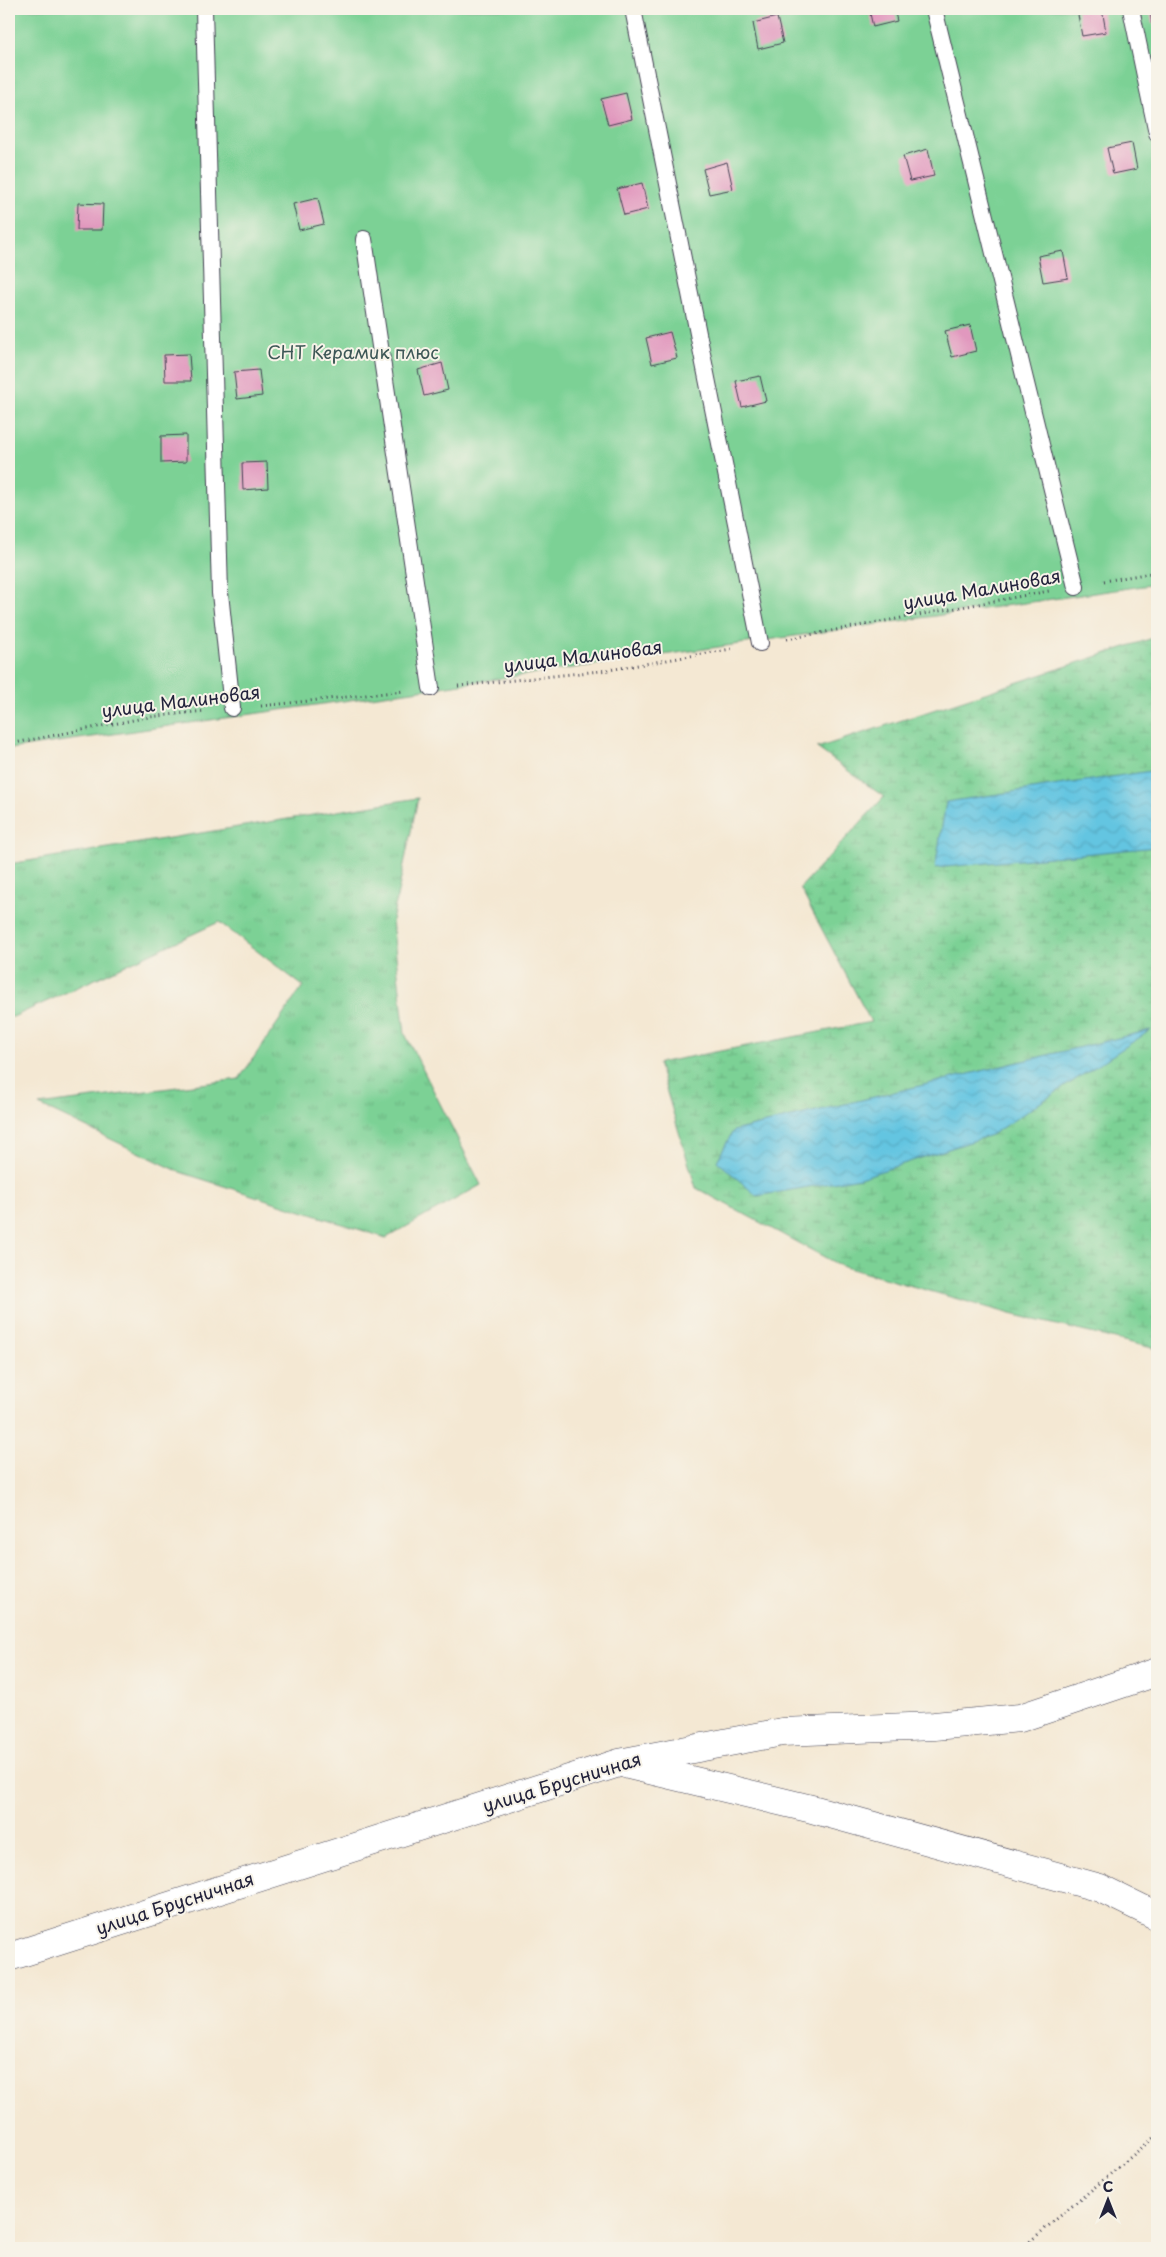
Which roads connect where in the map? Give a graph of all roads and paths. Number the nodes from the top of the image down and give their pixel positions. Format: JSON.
{"nodes":[{"id":1,"x":204,"y":9,"type":"edge"},
{"id":2,"x":633,"y":9,"type":"edge"},
{"id":3,"x":934,"y":9,"type":"edge"},
{"id":4,"x":1131,"y":9,"type":"edge"},
{"id":5,"x":1157,"y":133,"type":"edge"},
{"id":6,"x":364,"y":240,"type":"dead end"},
{"id":7,"x":1157,"y":572,"type":"edge"},
{"id":8,"x":1076,"y":586,"type":"junction"},
{"id":9,"x":760,"y":643,"type":"junction"},
{"id":10,"x":431,"y":688,"type":"junction"},
{"id":11,"x":232,"y":708,"type":"junction"},
{"id":12,"x":9,"y":744,"type":"edge"},
{"id":13,"x":1157,"y":1672,"type":"edge"},
{"id":14,"x":619,"y":1763,"type":"junction"},
{"id":15,"x":1157,"y":1916,"type":"edge"},
{"id":16,"x":9,"y":1957,"type":"edge"},
{"id":17,"x":1157,"y":2135,"type":"edge"},
{"id":18,"x":1022,"y":2248,"type":"edge"}],
"edges":[{"from":1,"to":11,"type":"lane"},
{"from":2,"to":9,"type":"lane"},
{"from":3,"to":8,"type":"lane"},
{"from":4,"to":5,"type":"lane"},
{"from":6,"to":10,"type":"lane"},
{"from":7,"to":8,"type":"path","name":"улица Малиновая"},
{"from":8,"to":9,"type":"path","name":"улица Малиновая"},
{"from":9,"to":10,"type":"path","name":"улица Малиновая"},
{"from":10,"to":11,"type":"path","name":"улица Малиновая"},
{"from":11,"to":12,"type":"path","name":"улица Малиновая"},
{"from":13,"to":14,"type":"street","name":"улица Брусничная"},
{"from":14,"to":15,"type":"street"},
{"from":14,"to":16,"type":"street","name":"улица Брусничная"},
{"from":17,"to":18,"type":"path"}]}
